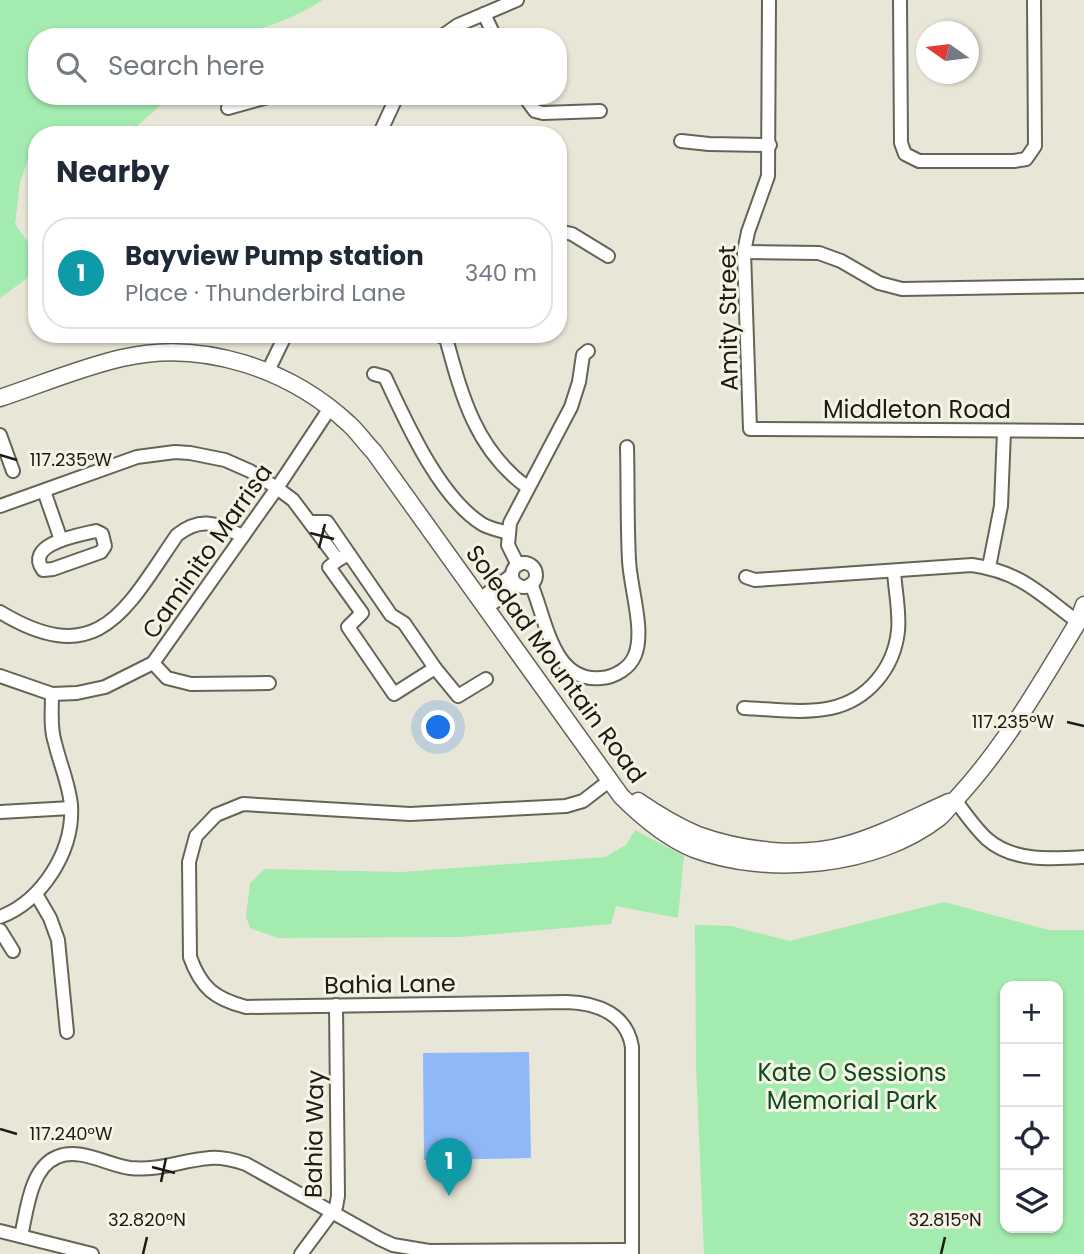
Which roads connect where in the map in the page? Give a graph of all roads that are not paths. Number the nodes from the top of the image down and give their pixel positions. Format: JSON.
{"nodes":[{"id":1,"x":517,"y":0,"type":"edge"},
{"id":2,"x":769,"y":0,"type":"edge"},
{"id":3,"x":900,"y":0,"type":"edge"},
{"id":4,"x":1034,"y":0,"type":"edge"},
{"id":5,"x":484,"y":14,"type":"junction"},
{"id":6,"x":454,"y":28,"type":"edge"},
{"id":7,"x":491,"y":28,"type":"edge"},
{"id":8,"x":239,"y":105,"type":"edge"},
{"id":9,"x":390,"y":105,"type":"edge"},
{"id":10,"x":531,"y":105,"type":"edge"},
{"id":11,"x":228,"y":108,"type":"dead end"},
{"id":12,"x":600,"y":111,"type":"dead end"},
{"id":13,"x":382,"y":126,"type":"edge"},
{"id":14,"x":681,"y":141,"type":"dead end"},
{"id":15,"x":769,"y":145,"type":"junction"},
{"id":16,"x":567,"y":233,"type":"edge"},
{"id":17,"x":744,"y":253,"type":"junction"},
{"id":18,"x":608,"y":256,"type":"dead end"},
{"id":19,"x":1084,"y":286,"type":"edge"},
{"id":20,"x":281,"y":343,"type":"edge"},
{"id":21,"x":447,"y":343,"type":"edge"},
{"id":22,"x":588,"y":351,"type":"dead end"},
{"id":23,"x":268,"y":371,"type":"junction"},
{"id":24,"x":374,"y":374,"type":"dead end"},
{"id":25,"x":0,"y":398,"type":"edge"},
{"id":26,"x":330,"y":408,"type":"junction"},
{"id":27,"x":750,"y":429,"type":"joint"},
{"id":28,"x":1004,"y":431,"type":"junction"},
{"id":29,"x":1084,"y":431,"type":"edge"},
{"id":30,"x":0,"y":435,"type":"edge"},
{"id":31,"x":627,"y":447,"type":"dead end"},
{"id":32,"x":13,"y":471,"type":"dead end"},
{"id":33,"x":527,"y":487,"type":"junction"},
{"id":34,"x":278,"y":488,"type":"junction"},
{"id":35,"x":44,"y":491,"type":"junction"},
{"id":36,"x":0,"y":506,"type":"edge"},
{"id":37,"x":508,"y":533,"type":"junction"},
{"id":38,"x":243,"y":537,"type":"junction"},
{"id":39,"x":61,"y":540,"type":"junction"},
{"id":40,"x":343,"y":557,"type":"junction"},
{"id":41,"x":989,"y":568,"type":"junction"},
{"id":42,"x":894,"y":572,"type":"junction"},
{"id":43,"x":520,"y":577,"type":"junction"},
{"id":44,"x":746,"y":577,"type":"dead end"},
{"id":45,"x":483,"y":604,"type":"junction"},
{"id":46,"x":1084,"y":605,"type":"edge"},
{"id":47,"x":0,"y":611,"type":"edge"},
{"id":48,"x":1081,"y":621,"type":"edge"},
{"id":49,"x":153,"y":663,"type":"junction"},
{"id":50,"x":435,"y":668,"type":"junction"},
{"id":51,"x":0,"y":676,"type":"edge"},
{"id":52,"x":486,"y":679,"type":"dead end"},
{"id":53,"x":269,"y":683,"type":"dead end"},
{"id":54,"x":52,"y":694,"type":"junction"},
{"id":55,"x":744,"y":708,"type":"dead end"},
{"id":56,"x":609,"y":781,"type":"junction"},
{"id":57,"x":955,"y":800,"type":"junction"},
{"id":58,"x":71,"y":808,"type":"junction"},
{"id":59,"x":0,"y":812,"type":"edge"},
{"id":60,"x":1084,"y":857,"type":"edge"},
{"id":61,"x":36,"y":894,"type":"junction"},
{"id":62,"x":0,"y":917,"type":"edge"},
{"id":63,"x":0,"y":930,"type":"edge"},
{"id":64,"x":13,"y":951,"type":"dead end"},
{"id":65,"x":336,"y":1005,"type":"junction"},
{"id":66,"x":66,"y":1032,"type":"dead end"},
{"id":67,"x":332,"y":1212,"type":"junction"},
{"id":68,"x":0,"y":1231,"type":"edge"},
{"id":69,"x":20,"y":1236,"type":"junction"},
{"id":70,"x":632,"y":1252,"type":"edge"},
{"id":71,"x":92,"y":1254,"type":"edge"},
{"id":72,"x":301,"y":1254,"type":"edge"}],
"edges":[{"from":1,"to":5,"type":"street"},
{"from":2,"to":15,"type":"street","name":"Amity Street"},
{"from":3,"to":4,"type":"street"},
{"from":5,"to":6,"type":"street"},
{"from":5,"to":7,"type":"street"},
{"from":8,"to":11,"type":"street"},
{"from":9,"to":13,"type":"street"},
{"from":10,"to":12,"type":"street"},
{"from":14,"to":15,"type":"street"},
{"from":15,"to":17,"type":"street","name":"Amity Street"},
{"from":16,"to":18,"type":"street"},
{"from":17,"to":19,"type":"street"},
{"from":17,"to":27,"type":"street","name":"Amity Street"},
{"from":20,"to":23,"type":"street"},
{"from":21,"to":33,"type":"street"},
{"from":22,"to":33,"type":"street"},
{"from":23,"to":25,"type":"main road","name":"Soledad Mountain Road"},
{"from":23,"to":26,"type":"main road","name":"Soledad Mountain Road"},
{"from":24,"to":37,"type":"street"},
{"from":26,"to":34,"type":"street","name":"Caminito Marrisa"},
{"from":26,"to":45,"type":"main road","name":"Soledad Mountain Road"},
{"from":27,"to":28,"type":"street","name":"Middleton Road"},
{"from":28,"to":29,"type":"street","name":"Middleton Road"},
{"from":28,"to":41,"type":"street"},
{"from":30,"to":32,"type":"street"},
{"from":31,"to":43,"type":"street"},
{"from":33,"to":37,"type":"street"},
{"from":34,"to":35,"type":"street"},
{"from":34,"to":38,"type":"street","name":"Caminito Marrisa"},
{"from":34,"to":40,"type":"street"},
{"from":35,"to":36,"type":"street"},
{"from":35,"to":39,"type":"street"},
{"from":37,"to":43,"type":"street"},
{"from":38,"to":47,"type":"street"},
{"from":38,"to":49,"type":"street","name":"Caminito Marrisa"},
{"from":39,"to":39,"type":"street"},
{"from":40,"to":50,"type":"street"},
{"from":40,"to":50,"type":"street"},
{"from":41,"to":42,"type":"street"},
{"from":41,"to":48,"type":"street"},
{"from":42,"to":44,"type":"street"},
{"from":42,"to":55,"type":"street"},
{"from":43,"to":45,"type":"street"},
{"from":45,"to":56,"type":"main road","name":"Soledad Mountain Road"},
{"from":46,"to":48,"type":"main road","name":"Soledad Mountain Road"},
{"from":48,"to":57,"type":"main road","name":"Soledad Mountain Road"},
{"from":49,"to":53,"type":"street"},
{"from":49,"to":54,"type":"street","name":"Caminito Marrisa"},
{"from":50,"to":52,"type":"street"},
{"from":51,"to":54,"type":"street"},
{"from":54,"to":58,"type":"street"},
{"from":56,"to":57,"type":"main road"},
{"from":56,"to":57,"type":"main road","name":"Soledad Mountain Road"},
{"from":56,"to":65,"type":"street","name":"Bahia Lane"},
{"from":57,"to":60,"type":"street"},
{"from":58,"to":59,"type":"street"},
{"from":58,"to":61,"type":"street"},
{"from":61,"to":62,"type":"street"},
{"from":61,"to":66,"type":"street"},
{"from":63,"to":64,"type":"street"},
{"from":65,"to":67,"type":"street","name":"Bahia Way"},
{"from":65,"to":70,"type":"street","name":"Bahia Lane"},
{"from":67,"to":69,"type":"street"},
{"from":67,"to":70,"type":"street"},
{"from":67,"to":72,"type":"street","name":"Bahia Way"},
{"from":68,"to":69,"type":"street"},
{"from":69,"to":71,"type":"street"}]}
